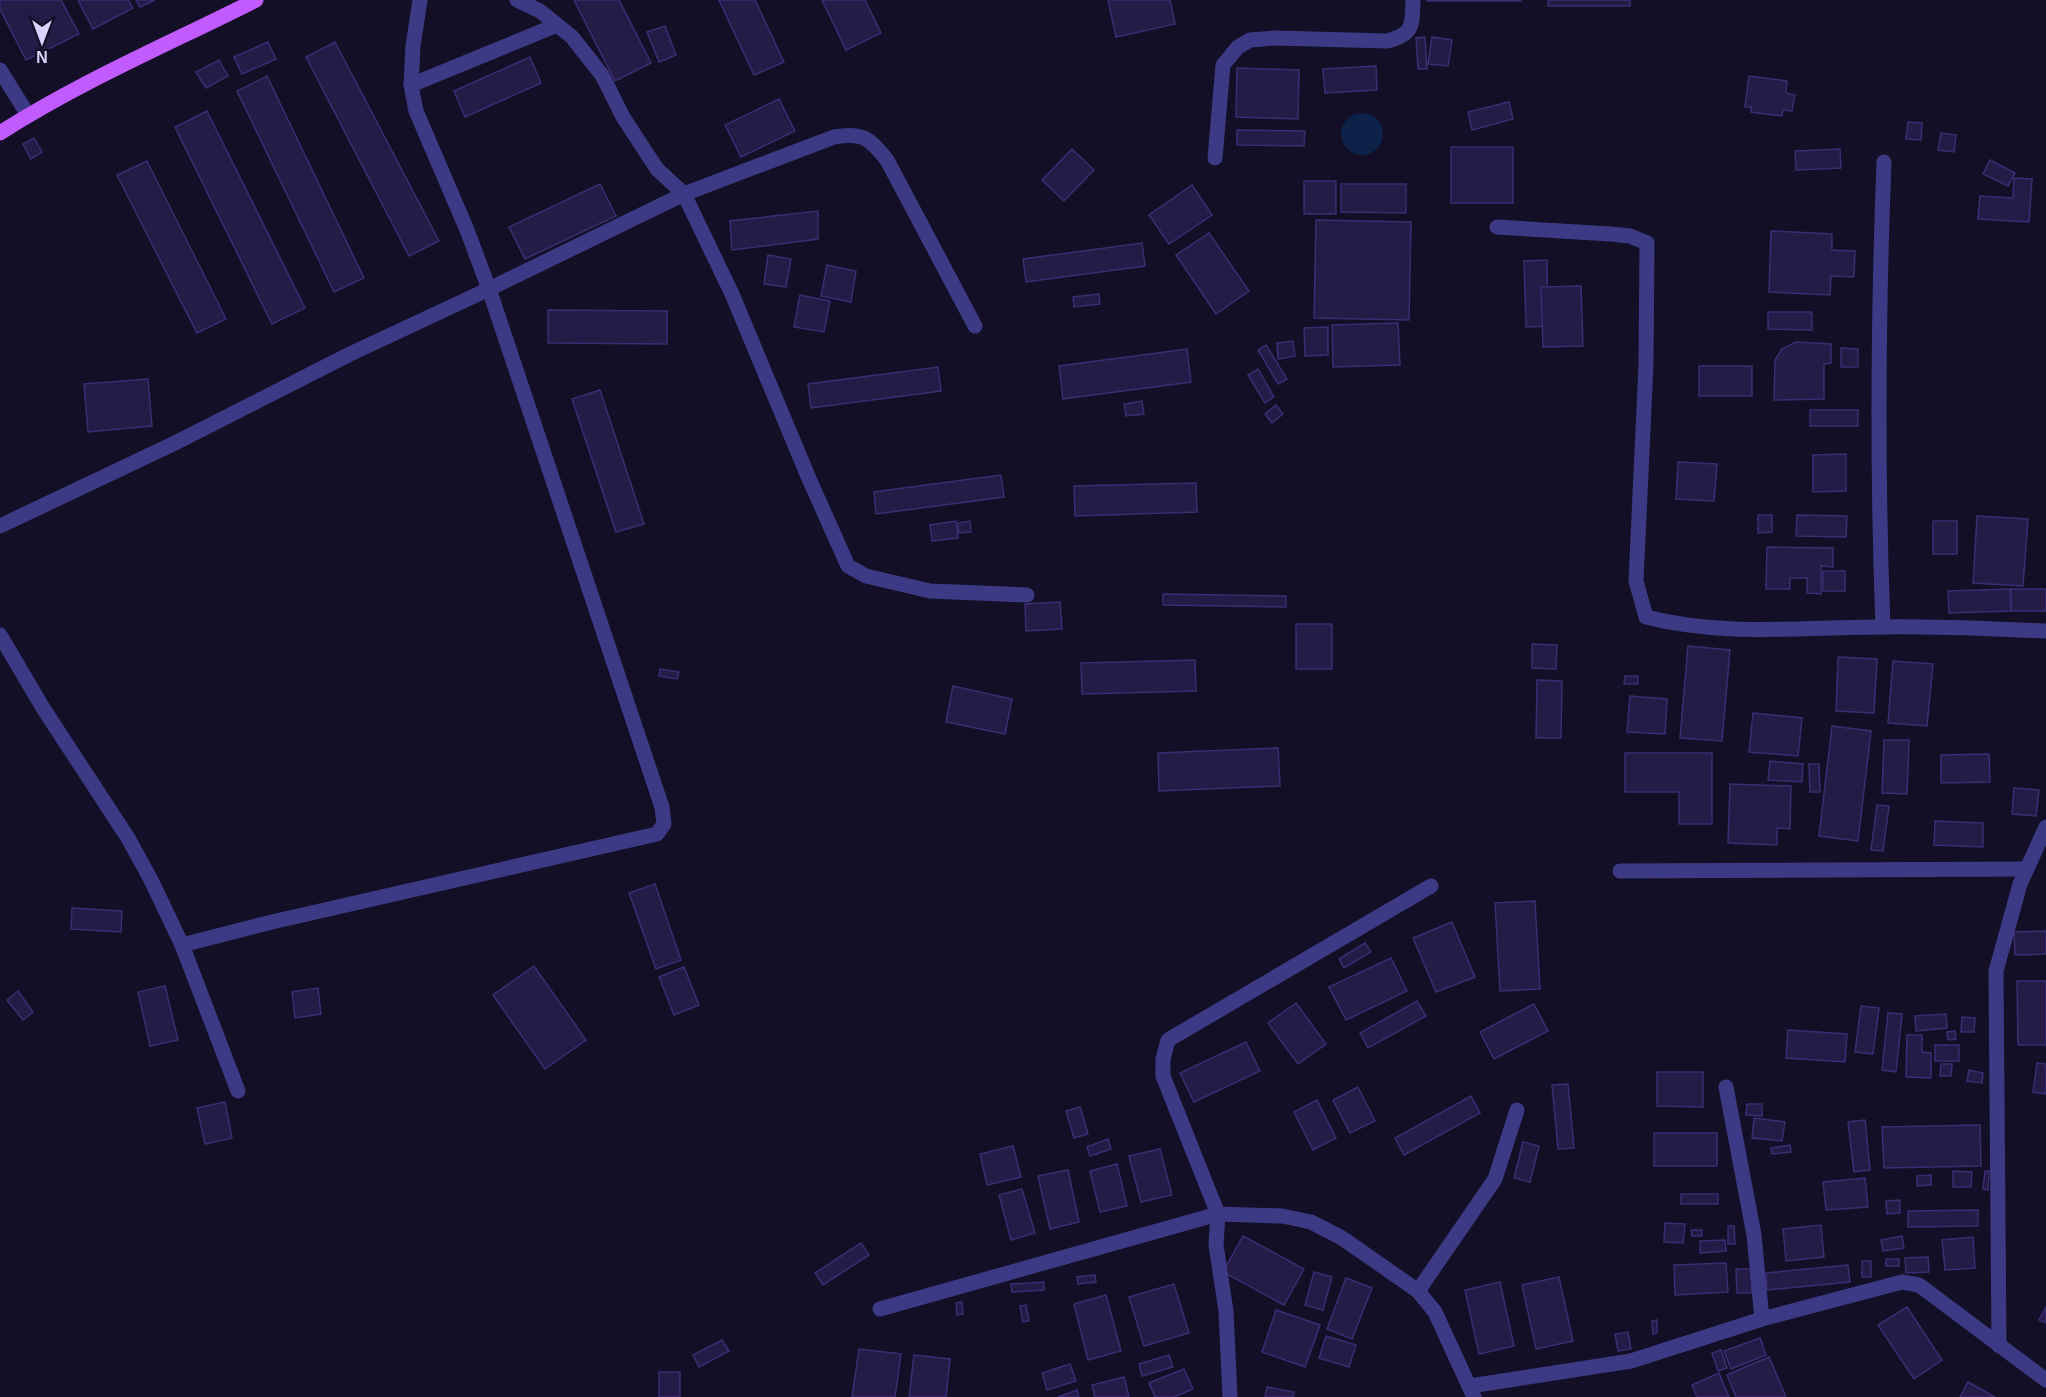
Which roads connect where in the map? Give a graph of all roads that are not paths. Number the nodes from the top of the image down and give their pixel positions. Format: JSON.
{"nodes":[{"id":1,"x":256,"y":0,"type":"edge"},
{"id":2,"x":420,"y":0,"type":"edge"},
{"id":3,"x":517,"y":0,"type":"edge"},
{"id":4,"x":1413,"y":0,"type":"edge"},
{"id":5,"x":557,"y":25,"type":"junction"},
{"id":6,"x":0,"y":70,"type":"edge"},
{"id":7,"x":411,"y":85,"type":"junction"},
{"id":8,"x":28,"y":115,"type":"junction"},
{"id":9,"x":0,"y":133,"type":"edge"},
{"id":10,"x":1215,"y":158,"type":"dead end"},
{"id":11,"x":1884,"y":162,"type":"dead end"},
{"id":12,"x":684,"y":194,"type":"junction"},
{"id":13,"x":1497,"y":227,"type":"dead end"},
{"id":14,"x":489,"y":289,"type":"junction"},
{"id":15,"x":975,"y":326,"type":"dead end"},
{"id":16,"x":0,"y":526,"type":"edge"},
{"id":17,"x":1027,"y":595,"type":"dead end"},
{"id":18,"x":1883,"y":627,"type":"junction"},
{"id":19,"x":2046,"y":631,"type":"edge"},
{"id":20,"x":0,"y":634,"type":"edge"},
{"id":21,"x":2046,"y":827,"type":"edge"},
{"id":22,"x":2026,"y":869,"type":"junction"},
{"id":23,"x":1620,"y":871,"type":"dead end"},
{"id":24,"x":1431,"y":886,"type":"dead end"},
{"id":25,"x":182,"y":945,"type":"junction"},
{"id":26,"x":1726,"y":1087,"type":"dead end"},
{"id":27,"x":238,"y":1091,"type":"dead end"},
{"id":28,"x":1517,"y":1110,"type":"dead end"},
{"id":29,"x":1218,"y":1214,"type":"junction"},
{"id":30,"x":1418,"y":1291,"type":"junction"},
{"id":31,"x":880,"y":1308,"type":"dead end"},
{"id":32,"x":1762,"y":1319,"type":"junction"},
{"id":33,"x":1999,"y":1346,"type":"junction"},
{"id":34,"x":2046,"y":1380,"type":"edge"},
{"id":35,"x":1472,"y":1391,"type":"edge"},
{"id":36,"x":1230,"y":1397,"type":"edge"}],
"edges":[{"from":1,"to":8,"type":"main road"},
{"from":2,"to":7,"type":"street"},
{"from":3,"to":5,"type":"street"},
{"from":4,"to":10,"type":"street"},
{"from":5,"to":7,"type":"street"},
{"from":5,"to":12,"type":"street"},
{"from":6,"to":8,"type":"street"},
{"from":7,"to":14,"type":"street"},
{"from":8,"to":9,"type":"main road"},
{"from":11,"to":18,"type":"street"},
{"from":12,"to":14,"type":"street"},
{"from":12,"to":15,"type":"street"},
{"from":12,"to":17,"type":"street"},
{"from":13,"to":18,"type":"street"},
{"from":14,"to":16,"type":"street"},
{"from":14,"to":25,"type":"street"},
{"from":18,"to":19,"type":"street"},
{"from":20,"to":25,"type":"street"},
{"from":21,"to":22,"type":"street"},
{"from":22,"to":23,"type":"street"},
{"from":22,"to":33,"type":"street"},
{"from":24,"to":29,"type":"street"},
{"from":25,"to":27,"type":"street"},
{"from":26,"to":32,"type":"street"},
{"from":28,"to":30,"type":"street"},
{"from":29,"to":30,"type":"street"},
{"from":29,"to":31,"type":"street"},
{"from":29,"to":36,"type":"street"},
{"from":30,"to":35,"type":"street"},
{"from":32,"to":33,"type":"street"},
{"from":32,"to":35,"type":"street"},
{"from":33,"to":34,"type":"street"}]}
